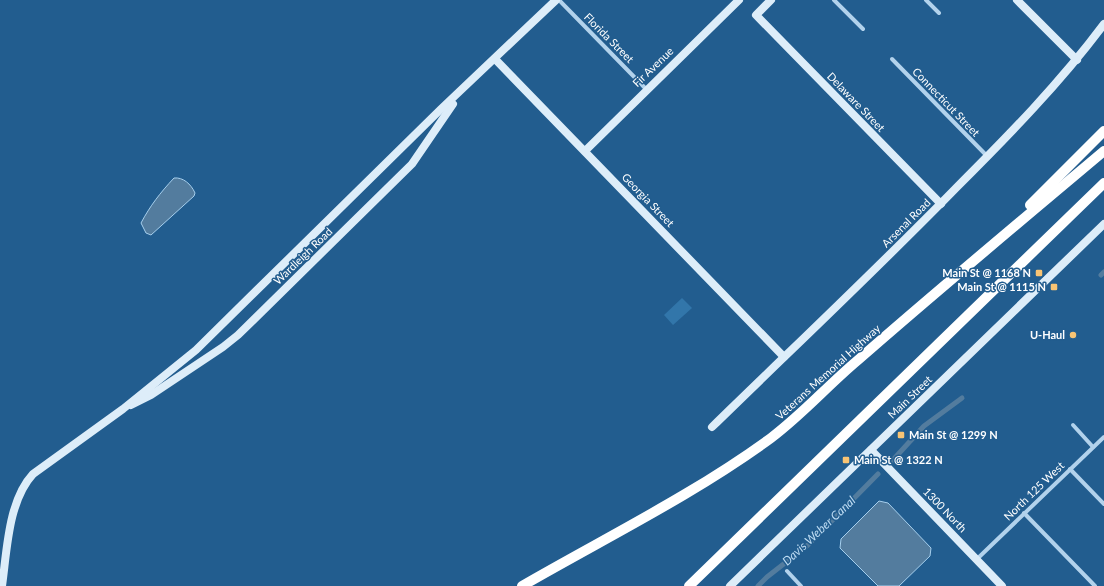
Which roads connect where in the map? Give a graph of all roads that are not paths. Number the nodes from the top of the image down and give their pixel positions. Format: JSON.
{"nodes":[{"id":1,"x":556,"y":0,"type":"edge"},
{"id":2,"x":559,"y":0,"type":"edge"},
{"id":3,"x":739,"y":0,"type":"edge"},
{"id":4,"x":771,"y":0,"type":"edge"},
{"id":5,"x":834,"y":0,"type":"edge"},
{"id":6,"x":926,"y":0,"type":"edge"},
{"id":7,"x":1017,"y":0,"type":"edge"},
{"id":8,"x":939,"y":13,"type":"dead end"},
{"id":9,"x":1104,"y":24,"type":"edge"},
{"id":10,"x":863,"y":29,"type":"dead end"},
{"id":11,"x":495,"y":58,"type":"junction"},
{"id":12,"x":892,"y":59,"type":"dead end"},
{"id":13,"x":1077,"y":60,"type":"junction"},
{"id":14,"x":467,"y":86,"type":"junction"},
{"id":15,"x":646,"y":88,"type":"junction"},
{"id":16,"x":1104,"y":131,"type":"edge"},
{"id":17,"x":585,"y":151,"type":"junction"},
{"id":18,"x":1104,"y":151,"type":"edge"},
{"id":19,"x":987,"y":157,"type":"junction"},
{"id":20,"x":1104,"y":183,"type":"edge"},
{"id":21,"x":941,"y":204,"type":"junction"},
{"id":22,"x":1104,"y":224,"type":"edge"},
{"id":23,"x":973,"y":261,"type":"junction"},
{"id":24,"x":784,"y":357,"type":"junction"},
{"id":25,"x":123,"y":409,"type":"junction"},
{"id":26,"x":1073,"y":425,"type":"dead end"},
{"id":27,"x":712,"y":427,"type":"dead end"},
{"id":28,"x":1104,"y":437,"type":"edge"},
{"id":29,"x":1093,"y":447,"type":"junction"},
{"id":30,"x":872,"y":450,"type":"junction"},
{"id":31,"x":1070,"y":469,"type":"junction"},
{"id":32,"x":1104,"y":504,"type":"edge"},
{"id":33,"x":1024,"y":513,"type":"junction"},
{"id":34,"x":976,"y":559,"type":"junction"},
{"id":35,"x":787,"y":572,"type":"dead end"},
{"id":36,"x":798,"y":585,"type":"edge"},
{"id":37,"x":2,"y":586,"type":"edge"},
{"id":38,"x":522,"y":586,"type":"edge"},
{"id":39,"x":689,"y":586,"type":"edge"},
{"id":40,"x":730,"y":586,"type":"edge"},
{"id":41,"x":1002,"y":586,"type":"edge"},
{"id":42,"x":1095,"y":586,"type":"edge"}],
"edges":[{"from":1,"to":11,"type":"main road","name":"Wardleigh Road"},
{"from":2,"to":15,"type":"street","name":"Florida Street"},
{"from":3,"to":15,"type":"main road","name":"Fir Avenue"},
{"from":4,"to":21,"type":"main road","name":"Delaware Street"},
{"from":5,"to":10,"type":"street"},
{"from":6,"to":8,"type":"street"},
{"from":7,"to":13,"type":"main road"},
{"from":9,"to":13,"type":"main road","name":"Arsenal Road"},
{"from":11,"to":14,"type":"main road","name":"Wardleigh Road"},
{"from":11,"to":17,"type":"main road","name":"Georgia Street"},
{"from":12,"to":19,"type":"street","name":"Connecticut Street"},
{"from":13,"to":19,"type":"main road","name":"Arsenal Road"},
{"from":14,"to":25,"type":"main road","name":"Wardleigh Road"},
{"from":14,"to":25,"type":"main road","name":"Wardleigh Road"},
{"from":15,"to":17,"type":"main road","name":"Fir Avenue"},
{"from":16,"to":23,"type":"highway"},
{"from":17,"to":24,"type":"main road","name":"Georgia Street"},
{"from":18,"to":23,"type":"highway","name":"Veterans Memorial Highway"},
{"from":19,"to":21,"type":"main road","name":"Arsenal Road"},
{"from":20,"to":39,"type":"highway"},
{"from":21,"to":24,"type":"main road","name":"Arsenal Road"},
{"from":22,"to":30,"type":"main road","name":"Main Street"},
{"from":23,"to":38,"type":"highway","name":"Veterans Memorial Highway"},
{"from":24,"to":27,"type":"main road","name":"Arsenal Road"},
{"from":25,"to":37,"type":"main road","name":"Wardleigh Road"},
{"from":26,"to":29,"type":"street"},
{"from":28,"to":29,"type":"street","name":"North 125 West"},
{"from":29,"to":31,"type":"street","name":"North 125 West"},
{"from":30,"to":34,"type":"main road","name":"1300 North"},
{"from":30,"to":40,"type":"main road","name":"Main Street"},
{"from":31,"to":32,"type":"street"},
{"from":31,"to":33,"type":"street","name":"North 125 West"},
{"from":33,"to":34,"type":"street","name":"North 125 West"},
{"from":33,"to":42,"type":"street"},
{"from":34,"to":41,"type":"main road","name":"1300 North"},
{"from":35,"to":36,"type":"street"}]}
